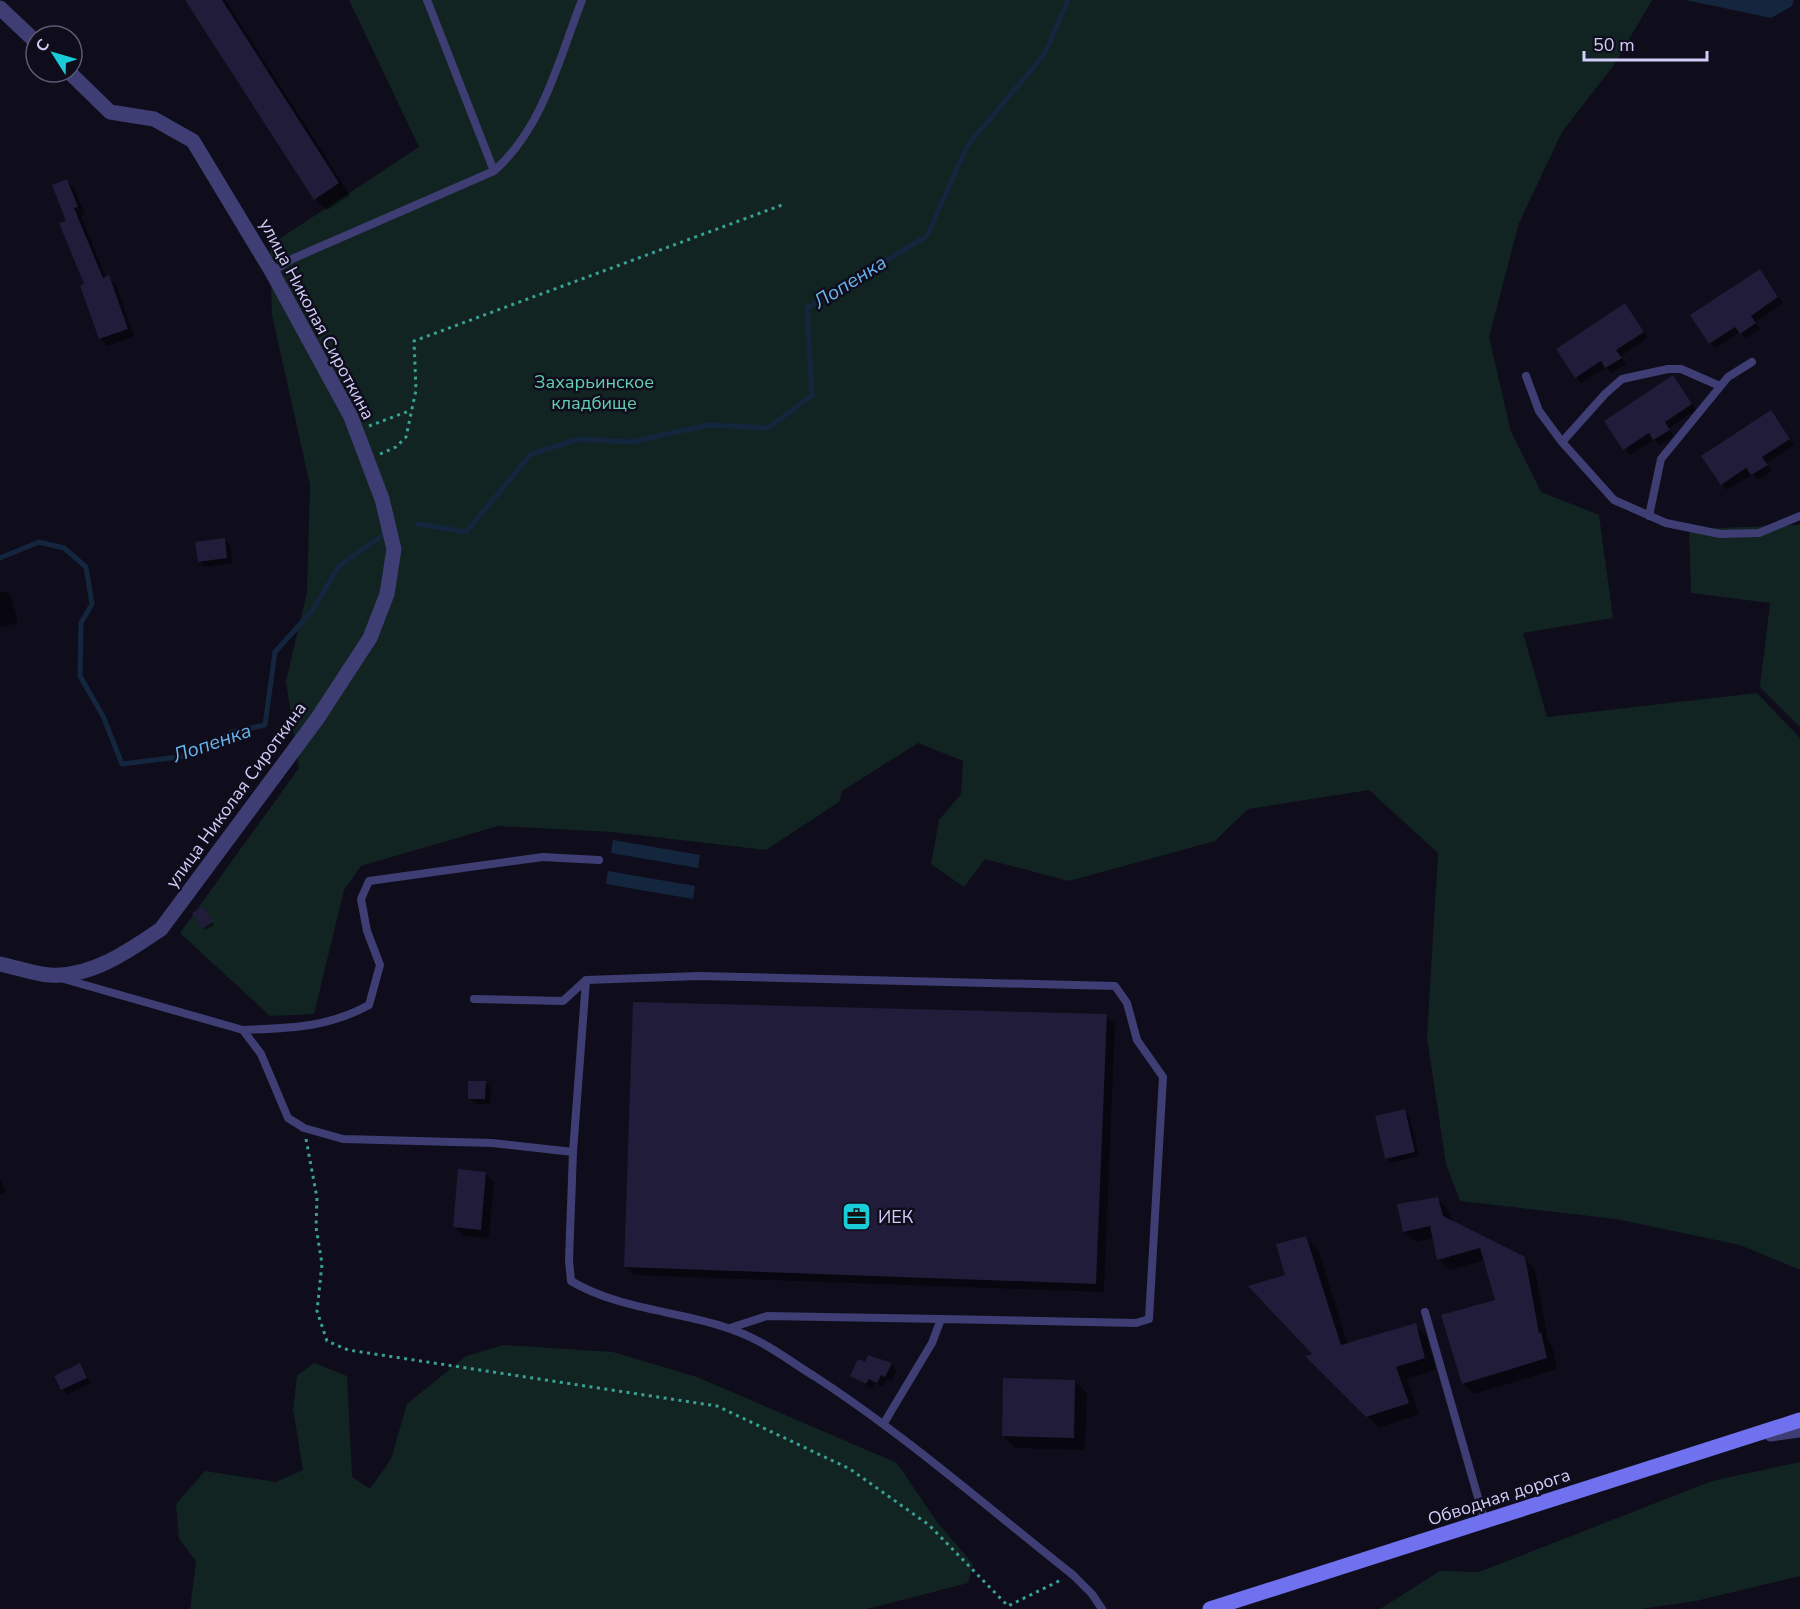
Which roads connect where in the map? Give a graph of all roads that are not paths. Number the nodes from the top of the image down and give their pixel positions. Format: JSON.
{"nodes":[{"id":1,"x":427,"y":0,"type":"edge"},
{"id":2,"x":582,"y":0,"type":"edge"},
{"id":3,"x":0,"y":8,"type":"edge"},
{"id":4,"x":24,"y":31,"type":"edge"},
{"id":5,"x":81,"y":84,"type":"edge"},
{"id":6,"x":494,"y":171,"type":"junction"},
{"id":7,"x":272,"y":272,"type":"junction"},
{"id":8,"x":1752,"y":362,"type":"dead end"},
{"id":9,"x":1526,"y":376,"type":"dead end"},
{"id":10,"x":1720,"y":387,"type":"junction"},
{"id":11,"x":1562,"y":442,"type":"junction"},
{"id":12,"x":1649,"y":516,"type":"junction"},
{"id":13,"x":1800,"y":516,"type":"edge"},
{"id":14,"x":599,"y":860,"type":"dead end"},
{"id":15,"x":0,"y":964,"type":"edge"},
{"id":16,"x":51,"y":975,"type":"junction"},
{"id":17,"x":586,"y":980,"type":"junction"},
{"id":18,"x":474,"y":999,"type":"dead end"},
{"id":19,"x":243,"y":1030,"type":"junction"},
{"id":20,"x":573,"y":1152,"type":"junction"},
{"id":21,"x":1425,"y":1312,"type":"dead end"},
{"id":22,"x":941,"y":1319,"type":"junction"},
{"id":23,"x":730,"y":1328,"type":"junction"},
{"id":24,"x":1800,"y":1420,"type":"edge"},
{"id":25,"x":884,"y":1423,"type":"junction"},
{"id":26,"x":1800,"y":1430,"type":"edge"},
{"id":27,"x":1750,"y":1436,"type":"junction"},
{"id":28,"x":1485,"y":1522,"type":"junction"},
{"id":29,"x":1102,"y":1609,"type":"edge"},
{"id":30,"x":1210,"y":1609,"type":"edge"}],
"edges":[{"from":1,"to":6,"type":"lane"},
{"from":2,"to":6,"type":"lane"},
{"from":3,"to":4,"type":"street"},
{"from":5,"to":7,"type":"street","name":"улица Николая Сироткина"},
{"from":6,"to":7,"type":"lane"},
{"from":7,"to":16,"type":"street","name":"улица Николая Сироткина"},
{"from":8,"to":10,"type":"lane"},
{"from":9,"to":11,"type":"lane"},
{"from":10,"to":11,"type":"lane"},
{"from":10,"to":12,"type":"lane"},
{"from":11,"to":12,"type":"lane"},
{"from":12,"to":13,"type":"lane"},
{"from":14,"to":19,"type":"lane"},
{"from":15,"to":16,"type":"street","name":"улица Николая Сироткина"},
{"from":16,"to":19,"type":"lane"},
{"from":17,"to":18,"type":"lane"},
{"from":17,"to":20,"type":"lane"},
{"from":17,"to":22,"type":"lane"},
{"from":19,"to":20,"type":"lane"},
{"from":20,"to":23,"type":"lane"},
{"from":21,"to":28,"type":"lane"},
{"from":22,"to":23,"type":"lane"},
{"from":22,"to":25,"type":"lane"},
{"from":23,"to":25,"type":"lane"},
{"from":24,"to":27,"type":"main road","name":"Обводная дорога"},
{"from":25,"to":29,"type":"lane"},
{"from":26,"to":27,"type":"street"},
{"from":27,"to":28,"type":"main road","name":"Обводная дорога"},
{"from":28,"to":30,"type":"main road","name":"Обводная дорога"}]}
